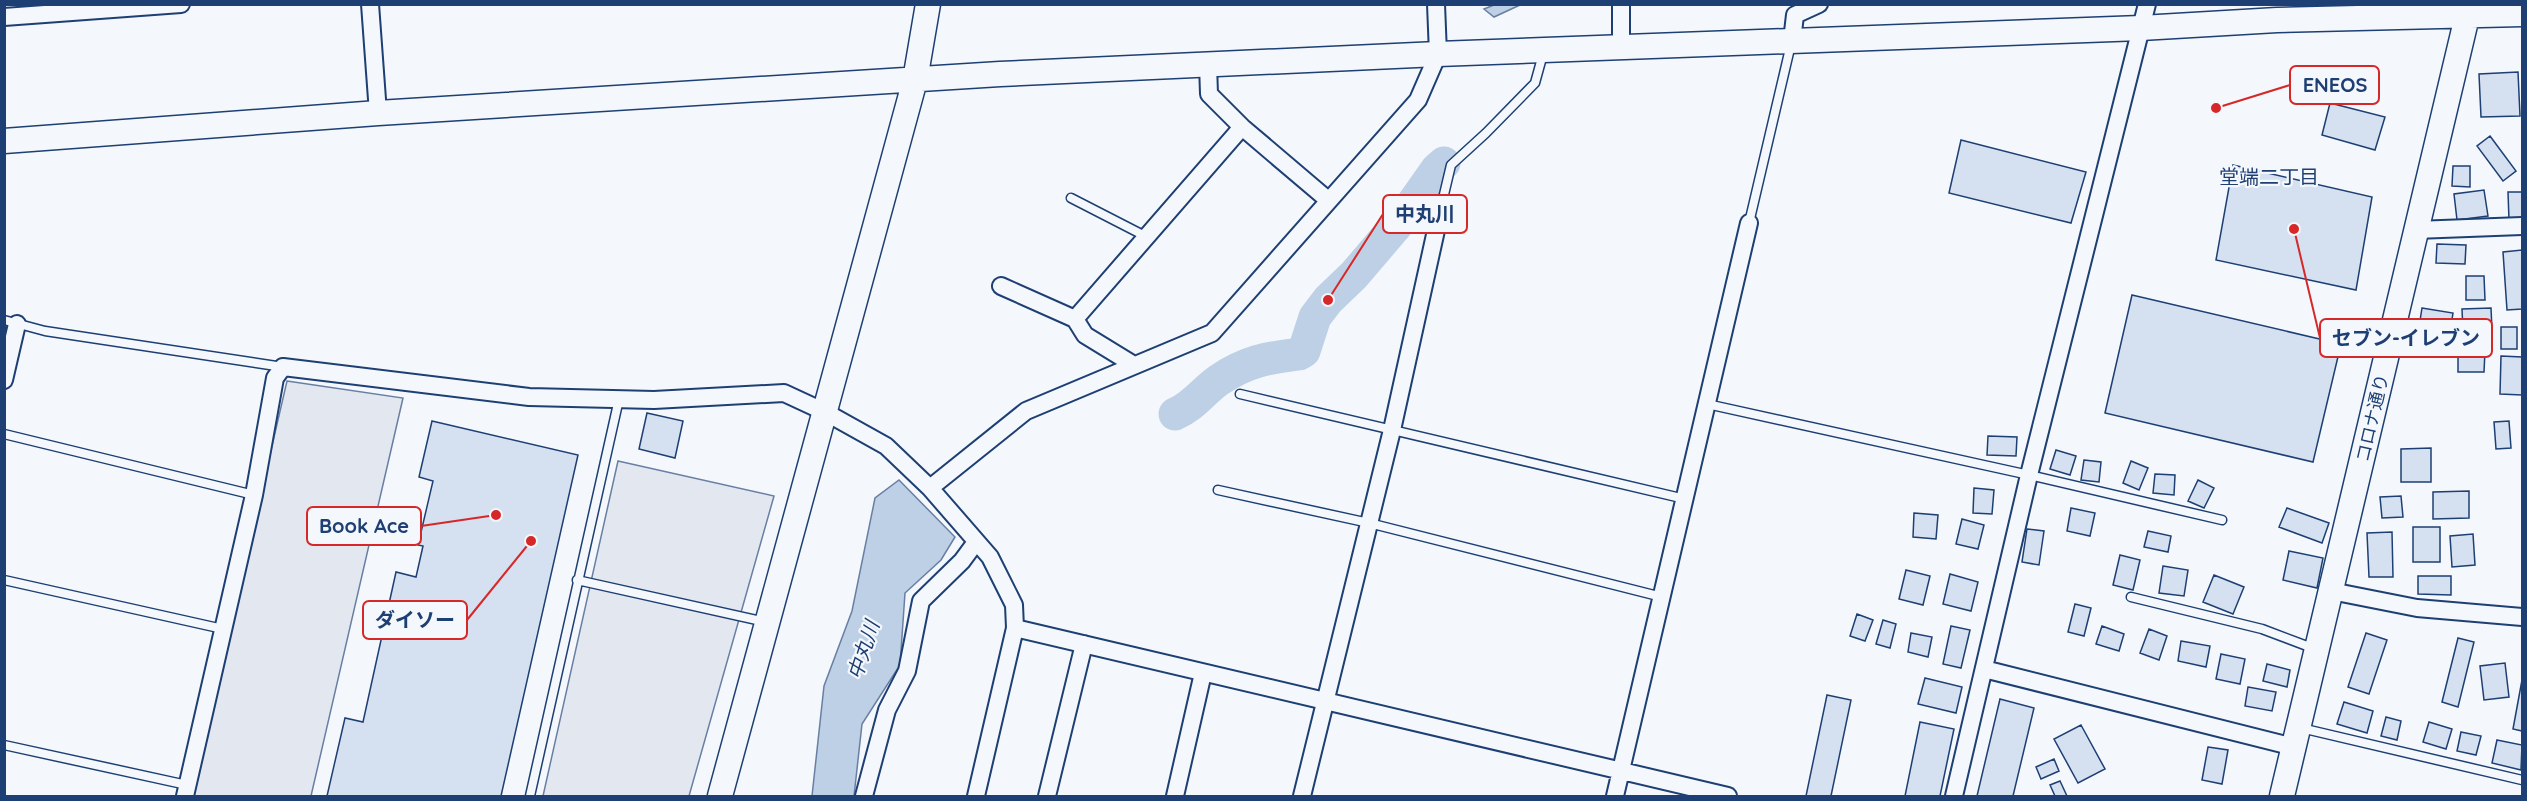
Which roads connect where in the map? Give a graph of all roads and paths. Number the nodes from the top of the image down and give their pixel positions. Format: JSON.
{"nodes":[{"id":1,"x":182,"y":4,"type":"edge"},
{"id":2,"x":370,"y":4,"type":"edge"},
{"id":3,"x":928,"y":4,"type":"edge"},
{"id":4,"x":1436,"y":4,"type":"edge"},
{"id":5,"x":1621,"y":4,"type":"edge"},
{"id":6,"x":1819,"y":4,"type":"edge"},
{"id":7,"x":2147,"y":4,"type":"edge"},
{"id":8,"x":144,"y":6,"type":"edge"},
{"id":9,"x":34,"y":10,"type":"edge"},
{"id":10,"x":2469,"y":10,"type":"edge"},
{"id":11,"x":2279,"y":12,"type":"edge"},
{"id":12,"x":2523,"y":14,"type":"edge"},
{"id":13,"x":4,"y":17,"type":"edge"},
{"id":14,"x":2141,"y":28,"type":"junction"},
{"id":15,"x":1792,"y":41,"type":"junction"},
{"id":16,"x":1621,"y":48,"type":"junction"},
{"id":17,"x":1544,"y":50,"type":"junction"},
{"id":18,"x":1438,"y":54,"type":"junction"},
{"id":19,"x":1208,"y":64,"type":"junction"},
{"id":20,"x":915,"y":80,"type":"junction"},
{"id":21,"x":378,"y":113,"type":"junction"},
{"id":22,"x":1242,"y":127,"type":"junction"},
{"id":23,"x":4,"y":141,"type":"edge"},
{"id":24,"x":1071,"y":198,"type":"dead end"},
{"id":25,"x":1328,"y":200,"type":"junction"},
{"id":26,"x":1442,"y":202,"type":"joint"},
{"id":27,"x":1749,"y":222,"type":"joint"},
{"id":28,"x":2523,"y":226,"type":"edge"},
{"id":29,"x":2415,"y":230,"type":"junction"},
{"id":30,"x":1147,"y":237,"type":"junction"},
{"id":31,"x":1001,"y":286,"type":"dead end"},
{"id":32,"x":1075,"y":319,"type":"junction"},
{"id":33,"x":11,"y":322,"type":"edge"},
{"id":34,"x":1134,"y":365,"type":"junction"},
{"id":35,"x":283,"y":368,"type":"junction"},
{"id":36,"x":4,"y":380,"type":"edge"},
{"id":37,"x":1240,"y":394,"type":"dead end"},
{"id":38,"x":619,"y":398,"type":"junction"},
{"id":39,"x":1707,"y":404,"type":"junction"},
{"id":40,"x":825,"y":412,"type":"junction"},
{"id":41,"x":1392,"y":430,"type":"junction"},
{"id":42,"x":4,"y":434,"type":"edge"},
{"id":43,"x":2029,"y":475,"type":"junction"},
{"id":44,"x":930,"y":488,"type":"junction"},
{"id":45,"x":1218,"y":490,"type":"dead end"},
{"id":46,"x":254,"y":495,"type":"junction"},
{"id":47,"x":1685,"y":499,"type":"junction"},
{"id":48,"x":2222,"y":520,"type":"dead end"},
{"id":49,"x":1369,"y":523,"type":"junction"},
{"id":50,"x":976,"y":542,"type":"junction"},
{"id":51,"x":4,"y":580,"type":"edge"},
{"id":52,"x":577,"y":580,"type":"junction"},
{"id":53,"x":2331,"y":591,"type":"junction"},
{"id":54,"x":1662,"y":597,"type":"junction"},
{"id":55,"x":2130,"y":597,"type":"dead end"},
{"id":56,"x":2523,"y":617,"type":"edge"},
{"id":57,"x":769,"y":623,"type":"junction"},
{"id":58,"x":1015,"y":628,"type":"junction"},
{"id":59,"x":223,"y":629,"type":"junction"},
{"id":60,"x":1084,"y":644,"type":"junction"},
{"id":61,"x":2318,"y":650,"type":"junction"},
{"id":62,"x":1984,"y":669,"type":"junction"},
{"id":63,"x":1203,"y":673,"type":"junction"},
{"id":64,"x":1323,"y":702,"type":"junction"},
{"id":65,"x":2296,"y":737,"type":"junction"},
{"id":66,"x":4,"y":745,"type":"edge"},
{"id":67,"x":1621,"y":772,"type":"junction"},
{"id":68,"x":2523,"y":780,"type":"edge"},
{"id":69,"x":186,"y":791,"type":"edge"},
{"id":70,"x":532,"y":796,"type":"edge"},
{"id":71,"x":720,"y":796,"type":"edge"},
{"id":72,"x":864,"y":796,"type":"edge"},
{"id":73,"x":976,"y":796,"type":"edge"},
{"id":74,"x":1047,"y":796,"type":"edge"},
{"id":75,"x":1174,"y":796,"type":"edge"},
{"id":76,"x":1302,"y":796,"type":"edge"},
{"id":77,"x":1615,"y":796,"type":"edge"},
{"id":78,"x":1728,"y":796,"type":"edge"},
{"id":79,"x":1954,"y":796,"type":"edge"},
{"id":80,"x":2282,"y":796,"type":"edge"}],
"edges":[{"from":1,"to":8,"type":"street"},
{"from":2,"to":21,"type":"street"},
{"from":3,"to":20,"type":"street"},
{"from":4,"to":18,"type":"street"},
{"from":5,"to":16,"type":"street"},
{"from":6,"to":15,"type":"street"},
{"from":7,"to":14,"type":"street"},
{"from":8,"to":9,"type":"street"},
{"from":9,"to":13,"type":"street"},
{"from":10,"to":11,"type":"street"},
{"from":10,"to":12,"type":"street"},
{"from":10,"to":29,"type":"street","name":"コロナ通り"},
{"from":11,"to":14,"type":"street"},
{"from":14,"to":15,"type":"street"},
{"from":14,"to":43,"type":"street"},
{"from":15,"to":16,"type":"street"},
{"from":15,"to":27,"type":"lane"},
{"from":16,"to":17,"type":"street"},
{"from":17,"to":18,"type":"street"},
{"from":17,"to":26,"type":"lane"},
{"from":18,"to":19,"type":"street"},
{"from":18,"to":25,"type":"street"},
{"from":19,"to":20,"type":"street"},
{"from":19,"to":22,"type":"street"},
{"from":20,"to":21,"type":"street"},
{"from":20,"to":40,"type":"street"},
{"from":21,"to":23,"type":"street"},
{"from":22,"to":25,"type":"street"},
{"from":22,"to":30,"type":"street"},
{"from":24,"to":30,"type":"lane"},
{"from":25,"to":34,"type":"street"},
{"from":26,"to":41,"type":"street"},
{"from":27,"to":39,"type":"street"},
{"from":28,"to":29,"type":"street"},
{"from":29,"to":53,"type":"street","name":"コロナ通り"},
{"from":30,"to":32,"type":"street"},
{"from":31,"to":32,"type":"street"},
{"from":32,"to":34,"type":"street"},
{"from":33,"to":35,"type":"lane"},
{"from":33,"to":36,"type":"street"},
{"from":34,"to":44,"type":"street"},
{"from":35,"to":38,"type":"street"},
{"from":35,"to":46,"type":"street"},
{"from":37,"to":41,"type":"lane"},
{"from":38,"to":40,"type":"street"},
{"from":38,"to":52,"type":"lane"},
{"from":39,"to":43,"type":"lane"},
{"from":39,"to":47,"type":"street"},
{"from":40,"to":44,"type":"street"},
{"from":40,"to":57,"type":"street"},
{"from":41,"to":47,"type":"lane"},
{"from":41,"to":49,"type":"street"},
{"from":42,"to":46,"type":"lane"},
{"from":43,"to":48,"type":"lane"},
{"from":43,"to":62,"type":"street"},
{"from":44,"to":50,"type":"street"},
{"from":45,"to":49,"type":"lane"},
{"from":46,"to":59,"type":"street"},
{"from":47,"to":54,"type":"street"},
{"from":49,"to":54,"type":"lane"},
{"from":49,"to":64,"type":"street"},
{"from":50,"to":58,"type":"street"},
{"from":50,"to":72,"type":"street"},
{"from":51,"to":59,"type":"lane"},
{"from":52,"to":57,"type":"lane"},
{"from":52,"to":70,"type":"lane"},
{"from":53,"to":56,"type":"street"},
{"from":53,"to":61,"type":"street","name":"コロナ通り"},
{"from":54,"to":67,"type":"street"},
{"from":55,"to":61,"type":"lane"},
{"from":57,"to":71,"type":"street"},
{"from":58,"to":60,"type":"street"},
{"from":58,"to":73,"type":"street"},
{"from":59,"to":69,"type":"street"},
{"from":60,"to":63,"type":"street"},
{"from":60,"to":74,"type":"street"},
{"from":61,"to":65,"type":"street","name":"コロナ通り"},
{"from":62,"to":65,"type":"street"},
{"from":62,"to":79,"type":"street"},
{"from":63,"to":64,"type":"street"},
{"from":63,"to":75,"type":"street"},
{"from":64,"to":67,"type":"street"},
{"from":64,"to":76,"type":"street"},
{"from":65,"to":68,"type":"lane"},
{"from":65,"to":80,"type":"street","name":"コロナ通り"},
{"from":66,"to":69,"type":"lane"},
{"from":67,"to":77,"type":"street"},
{"from":67,"to":78,"type":"street"}]}
